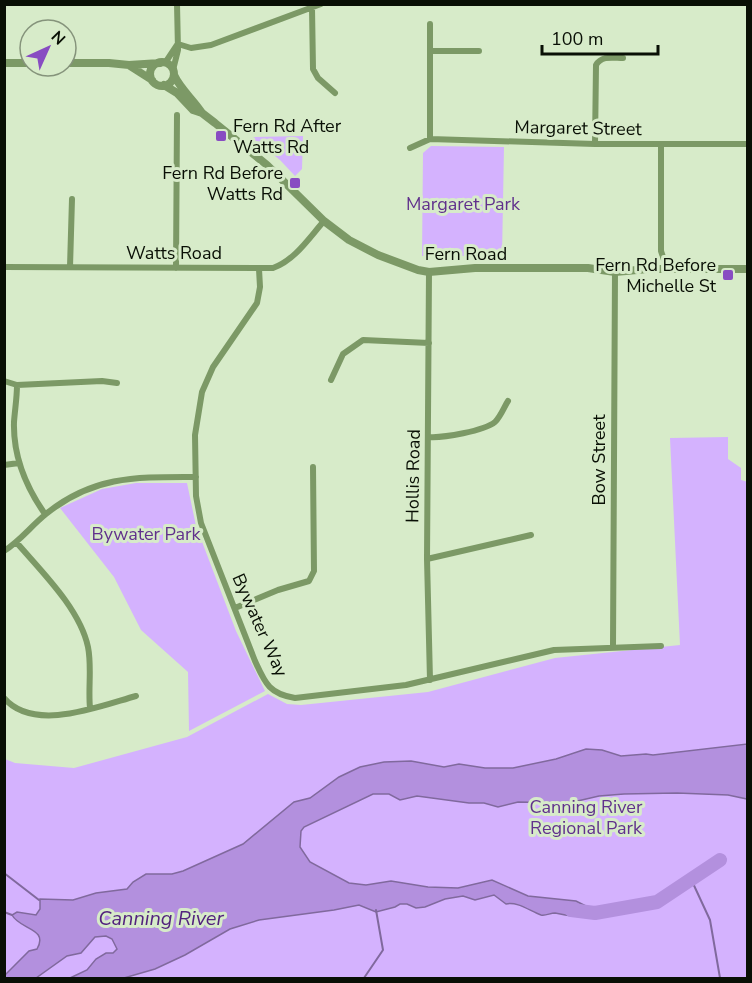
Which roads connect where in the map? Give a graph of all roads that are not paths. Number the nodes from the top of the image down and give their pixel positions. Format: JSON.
{"nodes":[{"id":1,"x":177,"y":4,"type":"edge"},
{"id":2,"x":321,"y":4,"type":"edge"},
{"id":3,"x":312,"y":8,"type":"junction"},
{"id":4,"x":430,"y":24,"type":"dead end"},
{"id":5,"x":178,"y":44,"type":"junction"},
{"id":6,"x":430,"y":51,"type":"junction"},
{"id":7,"x":479,"y":51,"type":"dead end"},
{"id":8,"x":623,"y":58,"type":"dead end"},
{"id":9,"x":78,"y":63,"type":"edge"},
{"id":10,"x":163,"y":63,"type":"junction"},
{"id":11,"x":129,"y":65,"type":"junction"},
{"id":12,"x":174,"y":72,"type":"junction"},
{"id":13,"x":152,"y":80,"type":"junction"},
{"id":14,"x":164,"y":85,"type":"junction"},
{"id":15,"x":335,"y":93,"type":"dead end"},
{"id":16,"x":202,"y":113,"type":"junction"},
{"id":17,"x":177,"y":114,"type":"dead end"},
{"id":18,"x":430,"y":139,"type":"junction"},
{"id":19,"x":595,"y":144,"type":"junction"},
{"id":20,"x":661,"y":144,"type":"junction"},
{"id":21,"x":747,"y":144,"type":"edge"},
{"id":22,"x":410,"y":148,"type":"dead end"},
{"id":23,"x":72,"y":199,"type":"dead end"},
{"id":24,"x":324,"y":220,"type":"junction"},
{"id":25,"x":4,"y":267,"type":"edge"},
{"id":26,"x":70,"y":267,"type":"junction"},
{"id":27,"x":176,"y":268,"type":"junction"},
{"id":28,"x":259,"y":269,"type":"junction"},
{"id":29,"x":673,"y":269,"type":"junction"},
{"id":30,"x":747,"y":269,"type":"edge"},
{"id":31,"x":429,"y":272,"type":"junction"},
{"id":32,"x":615,"y":272,"type":"junction"},
{"id":33,"x":429,"y":343,"type":"junction"},
{"id":34,"x":331,"y":380,"type":"dead end"},
{"id":35,"x":4,"y":381,"type":"edge"},
{"id":36,"x":117,"y":383,"type":"dead end"},
{"id":37,"x":17,"y":385,"type":"junction"},
{"id":38,"x":508,"y":401,"type":"dead end"},
{"id":39,"x":429,"y":437,"type":"junction"},
{"id":40,"x":19,"y":463,"type":"junction"},
{"id":41,"x":4,"y":465,"type":"edge"},
{"id":42,"x":313,"y":467,"type":"dead end"},
{"id":43,"x":196,"y":477,"type":"junction"},
{"id":44,"x":45,"y":514,"type":"junction"},
{"id":45,"x":531,"y":535,"type":"dead end"},
{"id":46,"x":17,"y":543,"type":"junction"},
{"id":47,"x":4,"y":551,"type":"edge"},
{"id":48,"x":427,"y":559,"type":"junction"},
{"id":49,"x":235,"y":608,"type":"junction"},
{"id":50,"x":661,"y":646,"type":"dead end"},
{"id":51,"x":613,"y":647,"type":"junction"},
{"id":52,"x":430,"y":680,"type":"junction"},
{"id":53,"x":136,"y":696,"type":"dead end"},
{"id":54,"x":4,"y":698,"type":"edge"},
{"id":55,"x":90,"y":708,"type":"junction"}],
"edges":[{"from":1,"to":5,"type":"street"},
{"from":2,"to":3,"type":"street"},
{"from":3,"to":5,"type":"street"},
{"from":3,"to":15,"type":"street"},
{"from":4,"to":6,"type":"street"},
{"from":5,"to":10,"type":"street"},
{"from":5,"to":12,"type":"street"},
{"from":6,"to":7,"type":"street"},
{"from":6,"to":18,"type":"street"},
{"from":8,"to":19,"type":"street"},
{"from":9,"to":11,"type":"street","name":"Fern Road"},
{"from":10,"to":11,"type":"street","name":"Fern Road"},
{"from":10,"to":12,"type":"street","name":"Fern Road"},
{"from":10,"to":13,"type":"street"},
{"from":11,"to":13,"type":"street","name":"Fern Road"},
{"from":12,"to":14,"type":"street"},
{"from":12,"to":16,"type":"street","name":"Fern Road"},
{"from":13,"to":14,"type":"street","name":"Fern Road"},
{"from":14,"to":16,"type":"street","name":"Fern Road"},
{"from":16,"to":24,"type":"street","name":"Fern Road"},
{"from":17,"to":27,"type":"street"},
{"from":18,"to":19,"type":"street","name":"Margaret Street"},
{"from":18,"to":22,"type":"street","name":"Margaret Street"},
{"from":19,"to":20,"type":"street","name":"Margaret Street"},
{"from":20,"to":21,"type":"street","name":"Margaret Street"},
{"from":20,"to":29,"type":"street"},
{"from":23,"to":26,"type":"street"},
{"from":24,"to":28,"type":"street","name":"Watts Road"},
{"from":24,"to":31,"type":"street","name":"Fern Road"},
{"from":25,"to":26,"type":"street","name":"Watts Road"},
{"from":26,"to":27,"type":"street","name":"Watts Road"},
{"from":27,"to":28,"type":"street","name":"Watts Road"},
{"from":28,"to":43,"type":"street","name":"Bywater Way"},
{"from":29,"to":30,"type":"street","name":"Fern Road"},
{"from":29,"to":32,"type":"street","name":"Fern Road"},
{"from":31,"to":32,"type":"street","name":"Fern Road"},
{"from":31,"to":33,"type":"street","name":"Hollis Road"},
{"from":32,"to":51,"type":"street","name":"Bow Street"},
{"from":33,"to":34,"type":"street"},
{"from":33,"to":39,"type":"street","name":"Hollis Road"},
{"from":35,"to":37,"type":"street"},
{"from":36,"to":37,"type":"street"},
{"from":37,"to":40,"type":"street"},
{"from":38,"to":39,"type":"street"},
{"from":39,"to":48,"type":"street","name":"Hollis Road"},
{"from":40,"to":41,"type":"street"},
{"from":40,"to":44,"type":"street"},
{"from":42,"to":49,"type":"street"},
{"from":43,"to":44,"type":"street"},
{"from":43,"to":49,"type":"street","name":"Bywater Way"},
{"from":44,"to":46,"type":"street"},
{"from":45,"to":48,"type":"street"},
{"from":46,"to":47,"type":"street"},
{"from":46,"to":55,"type":"street"},
{"from":48,"to":52,"type":"street","name":"Hollis Road"},
{"from":49,"to":52,"type":"street","name":"Bywater Way"},
{"from":50,"to":51,"type":"street","name":"Bywater Way"},
{"from":51,"to":52,"type":"street","name":"Bywater Way"},
{"from":53,"to":55,"type":"street"},
{"from":54,"to":55,"type":"street"}]}
